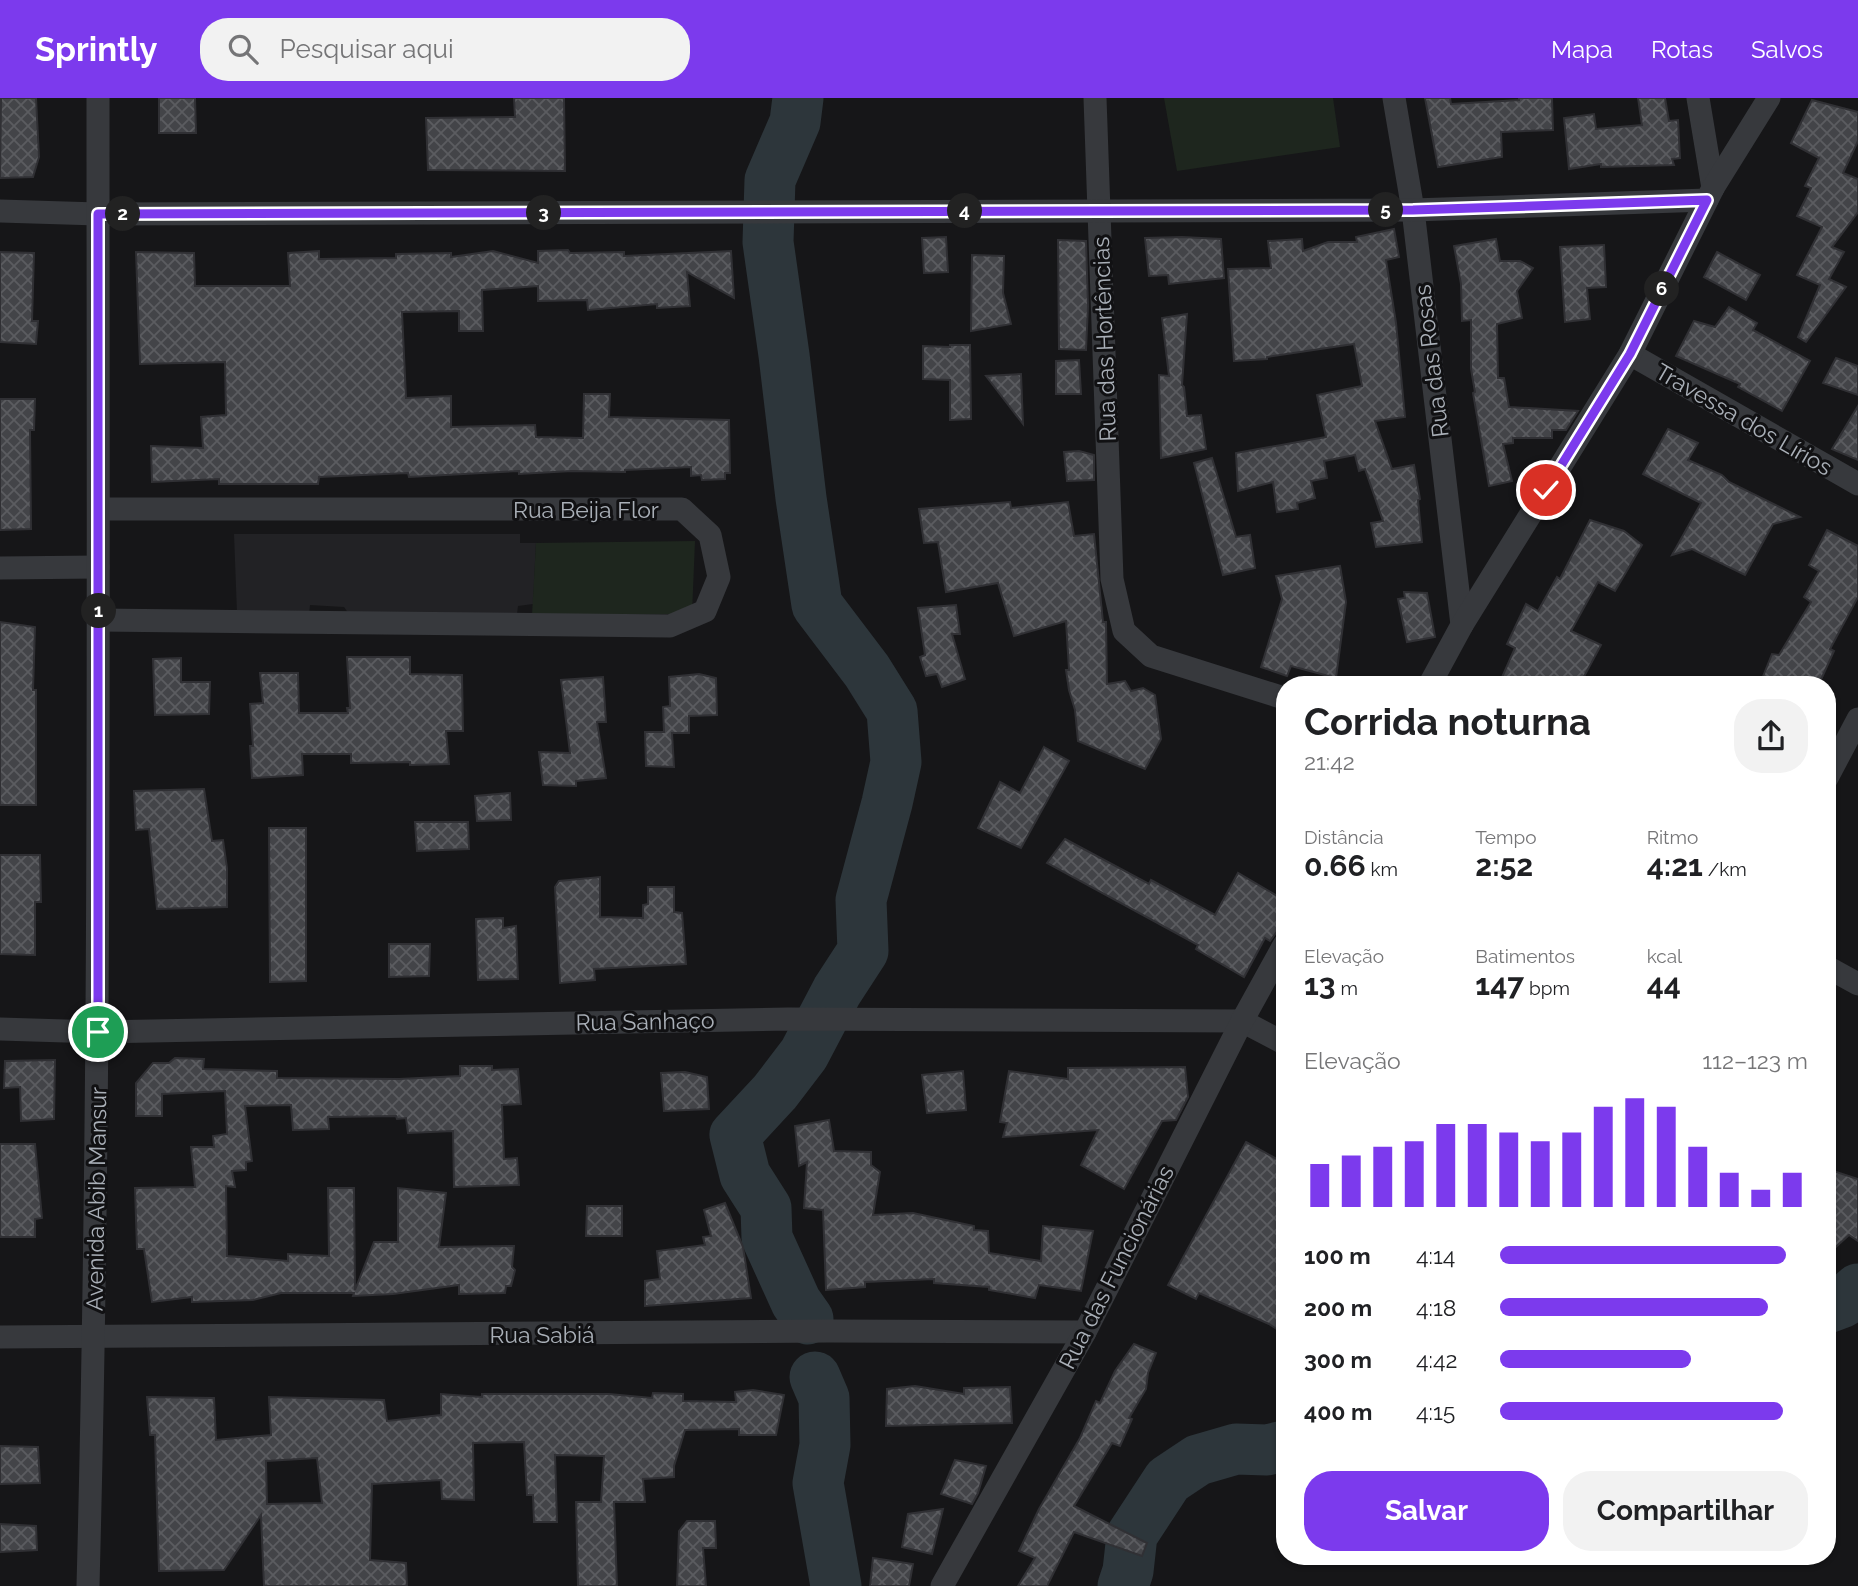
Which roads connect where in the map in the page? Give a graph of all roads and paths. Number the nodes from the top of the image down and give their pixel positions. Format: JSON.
{"nodes":[{"id":1,"x":98,"y":98,"type":"edge"},
{"id":2,"x":1095,"y":98,"type":"edge"},
{"id":3,"x":1394,"y":98,"type":"edge"},
{"id":4,"x":1699,"y":98,"type":"edge"},
{"id":5,"x":1769,"y":98,"type":"edge"},
{"id":6,"x":1710,"y":194,"type":"junction"},
{"id":7,"x":1413,"y":210,"type":"junction"},
{"id":8,"x":0,"y":211,"type":"edge"},
{"id":9,"x":1100,"y":211,"type":"junction"},
{"id":10,"x":98,"y":214,"type":"junction"},
{"id":11,"x":1630,"y":354,"type":"junction"},
{"id":12,"x":1858,"y":484,"type":"edge"},
{"id":13,"x":99,"y":509,"type":"junction"},
{"id":14,"x":98,"y":567,"type":"junction"},
{"id":15,"x":0,"y":568,"type":"edge"},
{"id":16,"x":99,"y":620,"type":"junction"},
{"id":17,"x":1462,"y":625,"type":"junction"},
{"id":18,"x":1434,"y":676,"type":"edge"},
{"id":19,"x":1276,"y":695,"type":"edge"},
{"id":20,"x":1858,"y":719,"type":"edge"},
{"id":21,"x":1836,"y":761,"type":"edge"},
{"id":22,"x":1276,"y":959,"type":"edge"},
{"id":23,"x":1836,"y":972,"type":"edge"},
{"id":24,"x":1858,"y":984,"type":"edge"},
{"id":25,"x":1242,"y":1021,"type":"junction"},
{"id":26,"x":0,"y":1029,"type":"edge"},
{"id":27,"x":98,"y":1032,"type":"junction"},
{"id":28,"x":1276,"y":1039,"type":"edge"},
{"id":29,"x":1085,"y":1332,"type":"junction"},
{"id":30,"x":0,"y":1337,"type":"edge"},
{"id":31,"x":95,"y":1337,"type":"junction"},
{"id":32,"x":88,"y":1586,"type":"edge"},
{"id":33,"x":942,"y":1586,"type":"edge"}],
"edges":[{"from":1,"to":10,"type":"street","name":"Avenida Abib Mansur"},
{"from":2,"to":9,"type":"street","name":"Rua das Hortências"},
{"from":3,"to":7,"type":"street","name":"Rua das Rosas"},
{"from":4,"to":6,"type":"street"},
{"from":5,"to":6,"type":"street"},
{"from":6,"to":7,"type":"street"},
{"from":6,"to":11,"type":"street"},
{"from":7,"to":9,"type":"street"},
{"from":7,"to":17,"type":"street","name":"Rua das Rosas"},
{"from":8,"to":10,"type":"street"},
{"from":9,"to":10,"type":"street"},
{"from":9,"to":19,"type":"street","name":"Rua das Hortências"},
{"from":10,"to":13,"type":"street","name":"Avenida Abib Mansur"},
{"from":11,"to":12,"type":"street","name":"Travessa dos Lírios"},
{"from":11,"to":17,"type":"street"},
{"from":13,"to":14,"type":"street","name":"Avenida Abib Mansur"},
{"from":13,"to":16,"type":"street","name":"Rua Beija Flor"},
{"from":14,"to":15,"type":"street"},
{"from":14,"to":16,"type":"street","name":"Avenida Abib Mansur"},
{"from":16,"to":27,"type":"street","name":"Avenida Abib Mansur"},
{"from":17,"to":18,"type":"street"},
{"from":20,"to":21,"type":"street"},
{"from":22,"to":25,"type":"street","name":"Rua das Funcionárias"},
{"from":23,"to":24,"type":"street"},
{"from":25,"to":27,"type":"street","name":"Rua Sanhaço"},
{"from":25,"to":28,"type":"street","name":"Rua Sanhaço"},
{"from":25,"to":29,"type":"street","name":"Rua das Funcionárias"},
{"from":26,"to":27,"type":"street","name":"Rua Sanhaço"},
{"from":27,"to":31,"type":"street","name":"Avenida Abib Mansur"},
{"from":29,"to":31,"type":"street","name":"Rua Sabiá"},
{"from":29,"to":33,"type":"street","name":"Rua das Funcionárias"},
{"from":30,"to":31,"type":"street","name":"Rua Sabiá"},
{"from":31,"to":32,"type":"street","name":"Avenida Abib Mansur"}]}
